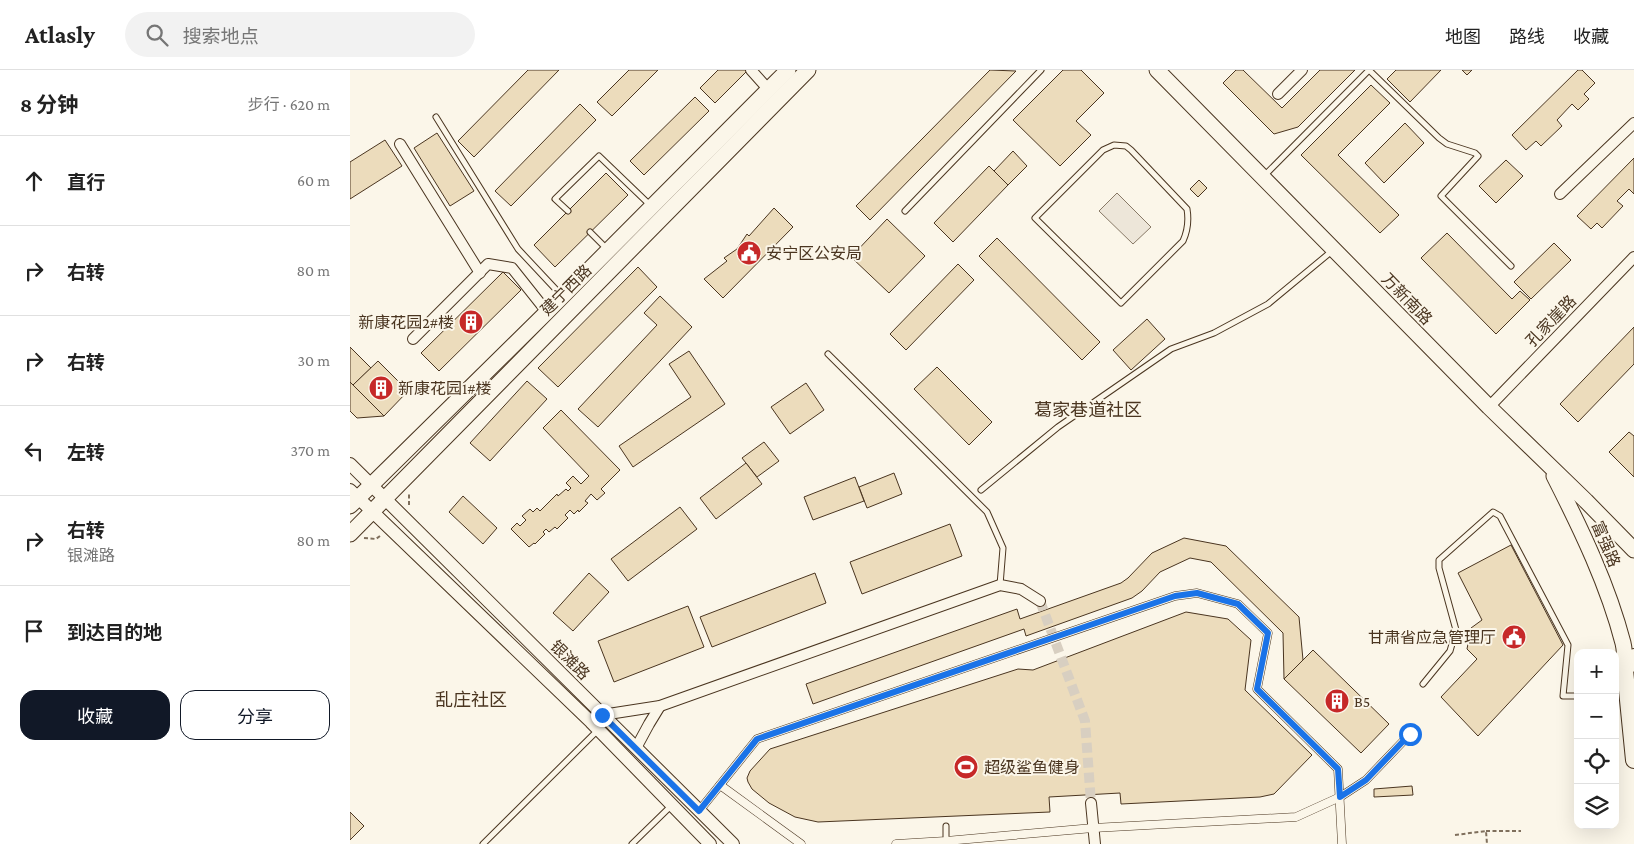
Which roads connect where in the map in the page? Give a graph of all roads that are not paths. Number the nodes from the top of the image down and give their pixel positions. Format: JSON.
{"nodes":[{"id":1,"x":751,"y":70,"type":"edge"},
{"id":2,"x":788,"y":70,"type":"edge"},
{"id":3,"x":808,"y":70,"type":"edge"},
{"id":4,"x":1041,"y":70,"type":"edge"},
{"id":5,"x":1157,"y":70,"type":"edge"},
{"id":6,"x":1302,"y":70,"type":"edge"},
{"id":7,"x":1369,"y":70,"type":"edge"},
{"id":8,"x":768,"y":89,"type":"junction"},
{"id":9,"x":1278,"y":94,"type":"dead end"},
{"id":10,"x":436,"y":118,"type":"dead end"},
{"id":11,"x":1634,"y":123,"type":"edge"},
{"id":12,"x":400,"y":144,"type":"dead end"},
{"id":13,"x":1263,"y":178,"type":"junction"},
{"id":14,"x":1560,"y":194,"type":"dead end"},
{"id":15,"x":652,"y":207,"type":"junction"},
{"id":16,"x":1187,"y":210,"type":"joint"},
{"id":17,"x":568,"y":211,"type":"dead end"},
{"id":18,"x":905,"y":211,"type":"dead end"},
{"id":19,"x":590,"y":232,"type":"dead end"},
{"id":20,"x":1334,"y":249,"type":"junction"},
{"id":21,"x":608,"y":250,"type":"junction"},
{"id":22,"x":1634,"y":257,"type":"edge"},
{"id":23,"x":1511,"y":266,"type":"dead end"},
{"id":24,"x":480,"y":273,"type":"junction"},
{"id":25,"x":562,"y":297,"type":"junction"},
{"id":26,"x":547,"y":312,"type":"junction"},
{"id":27,"x":413,"y":339,"type":"dead end"},
{"id":28,"x":828,"y":354,"type":"dead end"},
{"id":29,"x":1489,"y":407,"type":"junction"},
{"id":30,"x":350,"y":464,"type":"edge"},
{"id":31,"x":1548,"y":466,"type":"junction"},
{"id":32,"x":372,"y":486,"type":"junction"},
{"id":33,"x":981,"y":490,"type":"dead end"},
{"id":34,"x":353,"y":498,"type":"edge"},
{"id":35,"x":384,"y":499,"type":"junction"},
{"id":36,"x":372,"y":512,"type":"junction"},
{"id":37,"x":350,"y":534,"type":"edge"},
{"id":38,"x":1634,"y":550,"type":"edge"},
{"id":39,"x":1000,"y":585,"type":"junction"},
{"id":40,"x":1040,"y":601,"type":"tunnel mouth"},
{"id":41,"x":1630,"y":663,"type":"edge"},
{"id":42,"x":1423,"y":684,"type":"dead end"},
{"id":43,"x":1574,"y":696,"type":"edge"},
{"id":44,"x":660,"y":706,"type":"junction"},
{"id":45,"x":602,"y":715,"type":"junction"},
{"id":46,"x":598,"y":730,"type":"junction"},
{"id":47,"x":1410,"y":734,"type":"dead end"},
{"id":48,"x":636,"y":748,"type":"junction"},
{"id":49,"x":1634,"y":760,"type":"edge"},
{"id":50,"x":720,"y":785,"type":"junction"},
{"id":51,"x":1340,"y":797,"type":"junction"},
{"id":52,"x":1091,"y":803,"type":"tunnel mouth"},
{"id":53,"x":672,"y":804,"type":"junction"},
{"id":54,"x":699,"y":811,"type":"junction"},
{"id":55,"x":946,"y":826,"type":"dead end"},
{"id":56,"x":1093,"y":828,"type":"junction"},
{"id":57,"x":946,"y":843,"type":"edge"},
{"id":58,"x":483,"y":844,"type":"edge"},
{"id":59,"x":632,"y":844,"type":"edge"},
{"id":60,"x":710,"y":844,"type":"edge"},
{"id":61,"x":732,"y":844,"type":"edge"},
{"id":62,"x":801,"y":844,"type":"edge"},
{"id":63,"x":896,"y":844,"type":"edge"},
{"id":64,"x":1095,"y":844,"type":"edge"},
{"id":65,"x":1342,"y":844,"type":"edge"}],
"edges":[{"from":1,"to":8,"type":"street"},
{"from":2,"to":8,"type":"main road","name":"建宁西路"},
{"from":3,"to":35,"type":"main road","name":"建宁西路"},
{"from":4,"to":18,"type":"lane"},
{"from":5,"to":13,"type":"main road","name":"万新南路"},
{"from":6,"to":9,"type":"street"},
{"from":7,"to":13,"type":"lane"},
{"from":7,"to":23,"type":"lane"},
{"from":8,"to":15,"type":"main road","name":"建宁西路"},
{"from":10,"to":25,"type":"lane"},
{"from":11,"to":14,"type":"street"},
{"from":12,"to":24,"type":"street"},
{"from":13,"to":20,"type":"main road","name":"万新南路"},
{"from":15,"to":17,"type":"lane"},
{"from":15,"to":21,"type":"main road","name":"建宁西路"},
{"from":16,"to":16,"type":"lane"},
{"from":19,"to":21,"type":"lane"},
{"from":20,"to":29,"type":"main road","name":"万新南路"},
{"from":20,"to":33,"type":"lane"},
{"from":21,"to":25,"type":"main road","name":"建宁西路"},
{"from":22,"to":29,"type":"street","name":"孔家崖路"},
{"from":24,"to":26,"type":"street"},
{"from":24,"to":27,"type":"street"},
{"from":25,"to":26,"type":"main road","name":"建宁西路"},
{"from":26,"to":32,"type":"main road","name":"建宁西路"},
{"from":28,"to":39,"type":"lane"},
{"from":29,"to":31,"type":"main road","name":"万新南路"},
{"from":30,"to":32,"type":"street","name":"银滩路"},
{"from":31,"to":38,"type":"main road","name":"万新南路"},
{"from":31,"to":41,"type":"main road","name":"富强路"},
{"from":32,"to":34,"type":"main road","name":"建宁西路"},
{"from":32,"to":35,"type":"street","name":"银滩路"},
{"from":34,"to":36,"type":"street","name":"银滩路"},
{"from":35,"to":36,"type":"main road","name":"建宁西路"},
{"from":35,"to":45,"type":"street","name":"银滩路"},
{"from":36,"to":37,"type":"main road","name":"建宁西路"},
{"from":36,"to":46,"type":"street","name":"银滩路"},
{"from":39,"to":40,"type":"street"},
{"from":39,"to":44,"type":"street"},
{"from":41,"to":49,"type":"main road"},
{"from":42,"to":43,"type":"lane"},
{"from":44,"to":45,"type":"street"},
{"from":44,"to":48,"type":"street"},
{"from":45,"to":48,"type":"street","name":"银滩路"},
{"from":46,"to":53,"type":"street","name":"银滩路"},
{"from":46,"to":58,"type":"lane"},
{"from":47,"to":51,"type":"street"},
{"from":48,"to":54,"type":"street","name":"银滩路"},
{"from":50,"to":51,"type":"street"},
{"from":50,"to":54,"type":"street"},
{"from":50,"to":62,"type":"street"},
{"from":51,"to":56,"type":"street"},
{"from":51,"to":65,"type":"street"},
{"from":52,"to":56,"type":"street"},
{"from":53,"to":59,"type":"lane"},
{"from":53,"to":60,"type":"street","name":"银滩路"},
{"from":54,"to":61,"type":"street","name":"银滩路"},
{"from":55,"to":57,"type":"lane"},
{"from":56,"to":57,"type":"street"},
{"from":56,"to":64,"type":"street"},
{"from":57,"to":63,"type":"street"}]}
